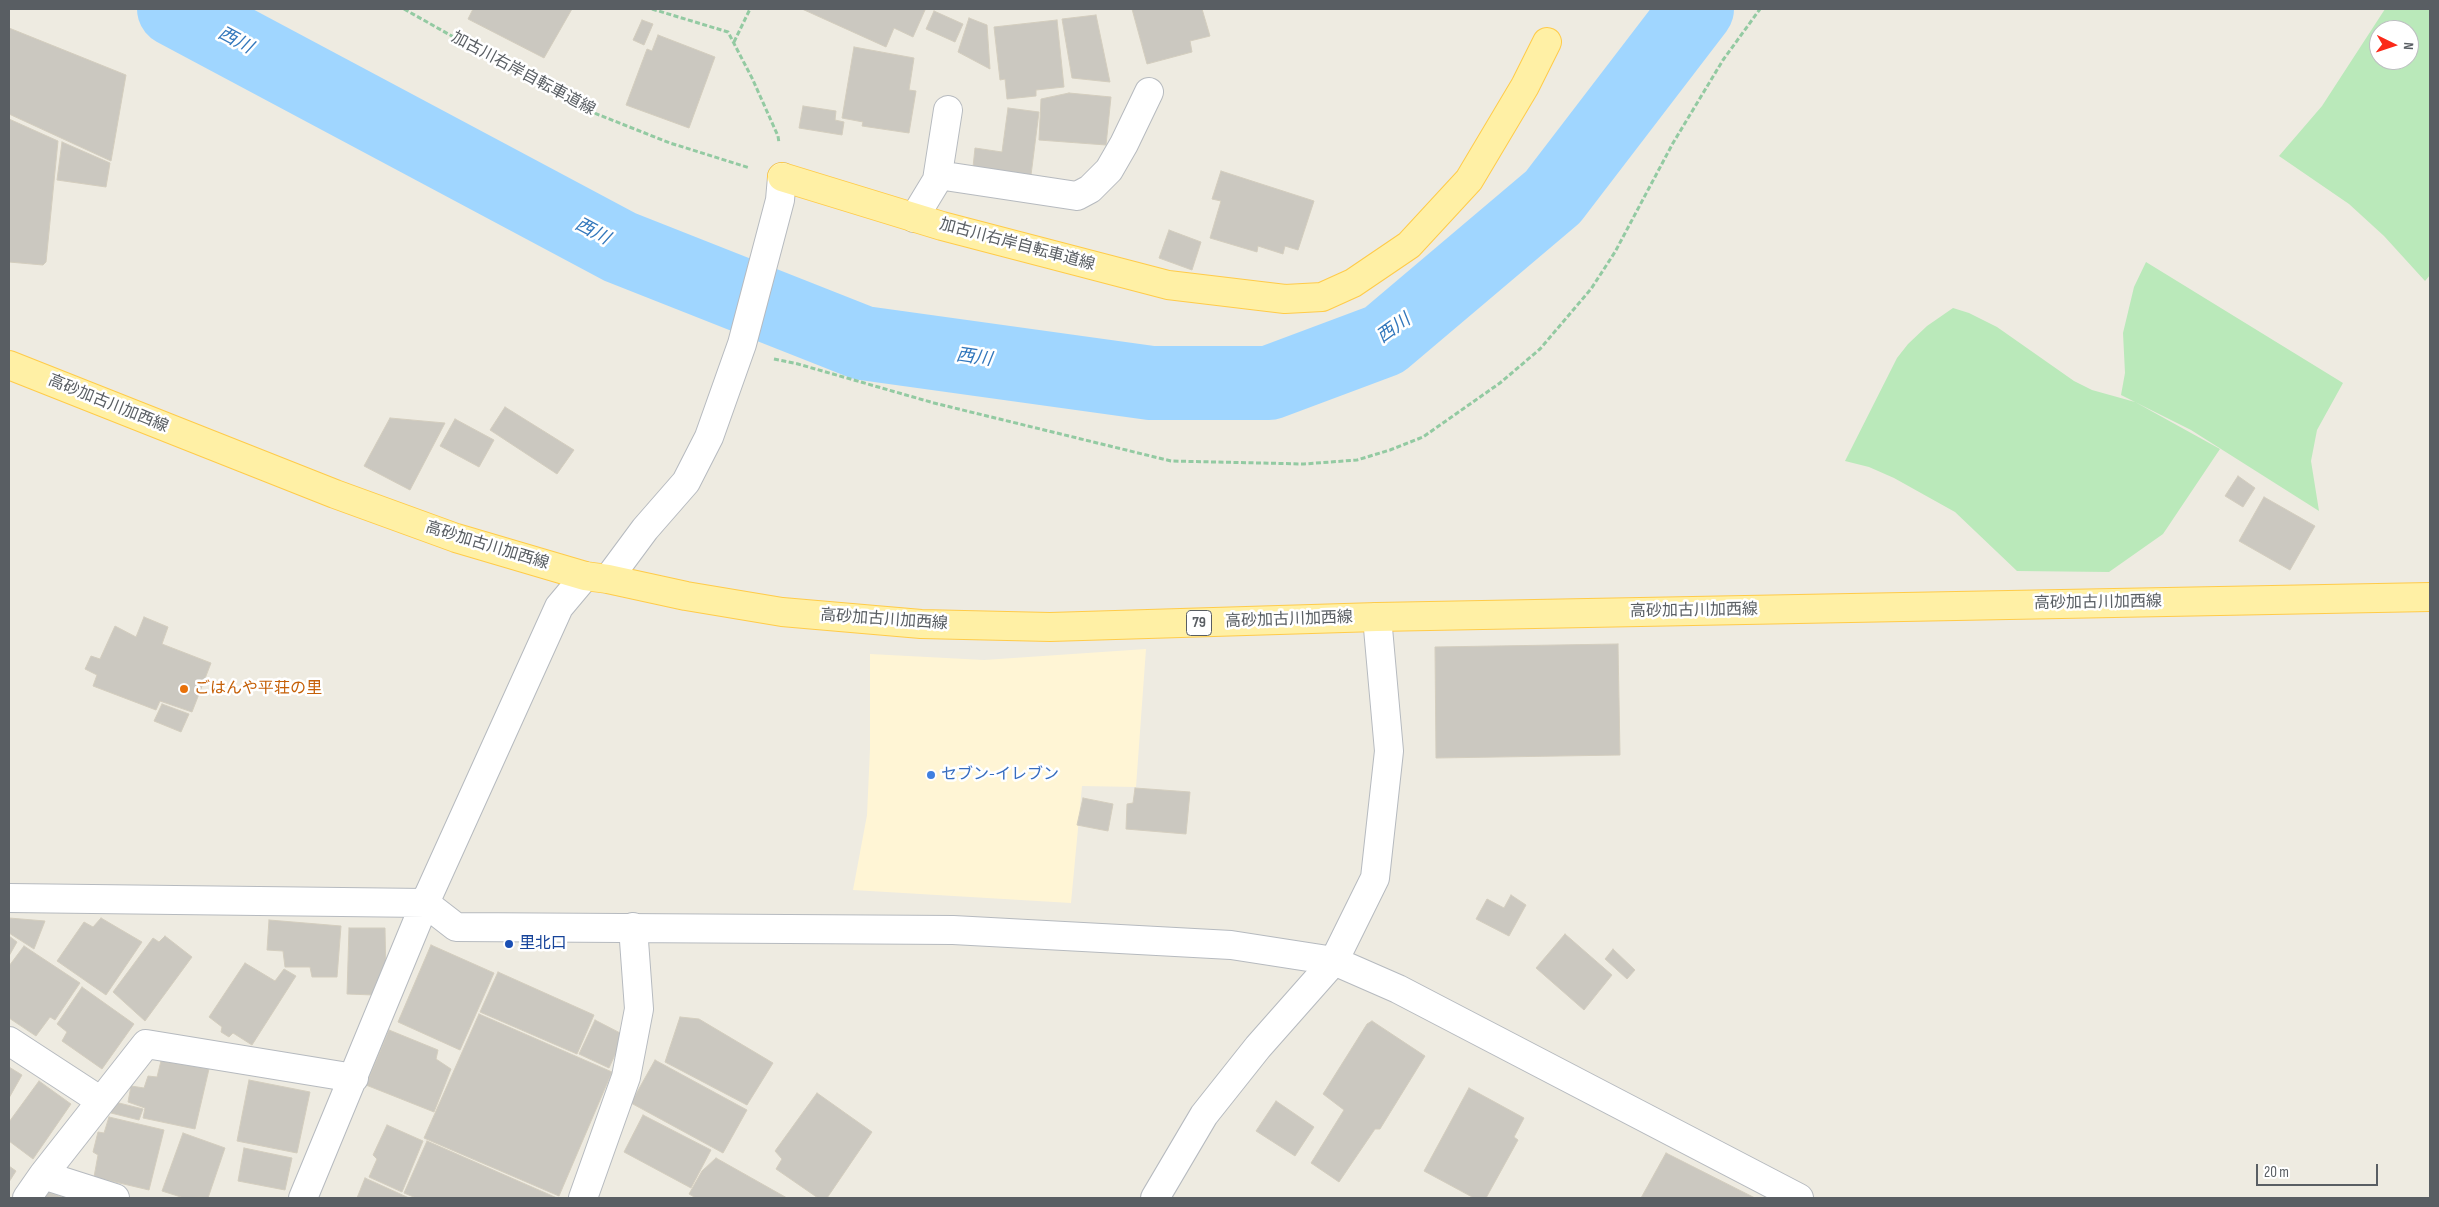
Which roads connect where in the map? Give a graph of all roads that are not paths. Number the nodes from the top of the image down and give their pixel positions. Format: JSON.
{"nodes":[{"id":1,"x":1546,"y":42,"type":"dead end"},
{"id":2,"x":1149,"y":92,"type":"dead end"},
{"id":3,"x":948,"y":110,"type":"dead end"},
{"id":4,"x":938,"y":175,"type":"junction"},
{"id":5,"x":781,"y":189,"type":"joint"},
{"id":6,"x":914,"y":218,"type":"junction"},
{"id":7,"x":9,"y":364,"type":"edge"},
{"id":8,"x":596,"y":577,"type":"junction"},
{"id":9,"x":2430,"y":597,"type":"edge"},
{"id":10,"x":1377,"y":617,"type":"junction"},
{"id":11,"x":9,"y":898,"type":"edge"},
{"id":12,"x":426,"y":903,"type":"junction"},
{"id":13,"x":633,"y":927,"type":"junction"},
{"id":14,"x":1334,"y":960,"type":"junction"},
{"id":15,"x":9,"y":1041,"type":"edge"},
{"id":16,"x":354,"y":1078,"type":"junction"},
{"id":17,"x":101,"y":1101,"type":"junction"},
{"id":18,"x":43,"y":1176,"type":"junction"},
{"id":19,"x":27,"y":1198,"type":"edge"},
{"id":20,"x":115,"y":1198,"type":"edge"},
{"id":21,"x":303,"y":1198,"type":"edge"},
{"id":22,"x":583,"y":1198,"type":"edge"},
{"id":23,"x":1155,"y":1198,"type":"edge"},
{"id":24,"x":1799,"y":1198,"type":"edge"}],
"edges":[{"from":1,"to":6,"type":"main road","name":"加古川右岸自転車道線"},
{"from":2,"to":4,"type":"street"},
{"from":3,"to":4,"type":"street"},
{"from":4,"to":6,"type":"street"},
{"from":5,"to":6,"type":"main road","name":"加古川右岸自転車道線"},
{"from":5,"to":8,"type":"street"},
{"from":7,"to":8,"type":"main road","name":"高砂加古川加西線","number":"79"},
{"from":8,"to":10,"type":"main road","name":"高砂加古川加西線","number":"79"},
{"from":8,"to":12,"type":"street"},
{"from":9,"to":10,"type":"main road","name":"高砂加古川加西線","number":"79"},
{"from":10,"to":14,"type":"street"},
{"from":11,"to":12,"type":"street"},
{"from":12,"to":13,"type":"street"},
{"from":12,"to":16,"type":"street"},
{"from":13,"to":14,"type":"street"},
{"from":13,"to":22,"type":"street"},
{"from":14,"to":23,"type":"street"},
{"from":14,"to":24,"type":"street"},
{"from":15,"to":17,"type":"street"},
{"from":16,"to":17,"type":"street"},
{"from":16,"to":21,"type":"street"},
{"from":17,"to":18,"type":"street"},
{"from":18,"to":19,"type":"street"},
{"from":18,"to":20,"type":"street"}]}
